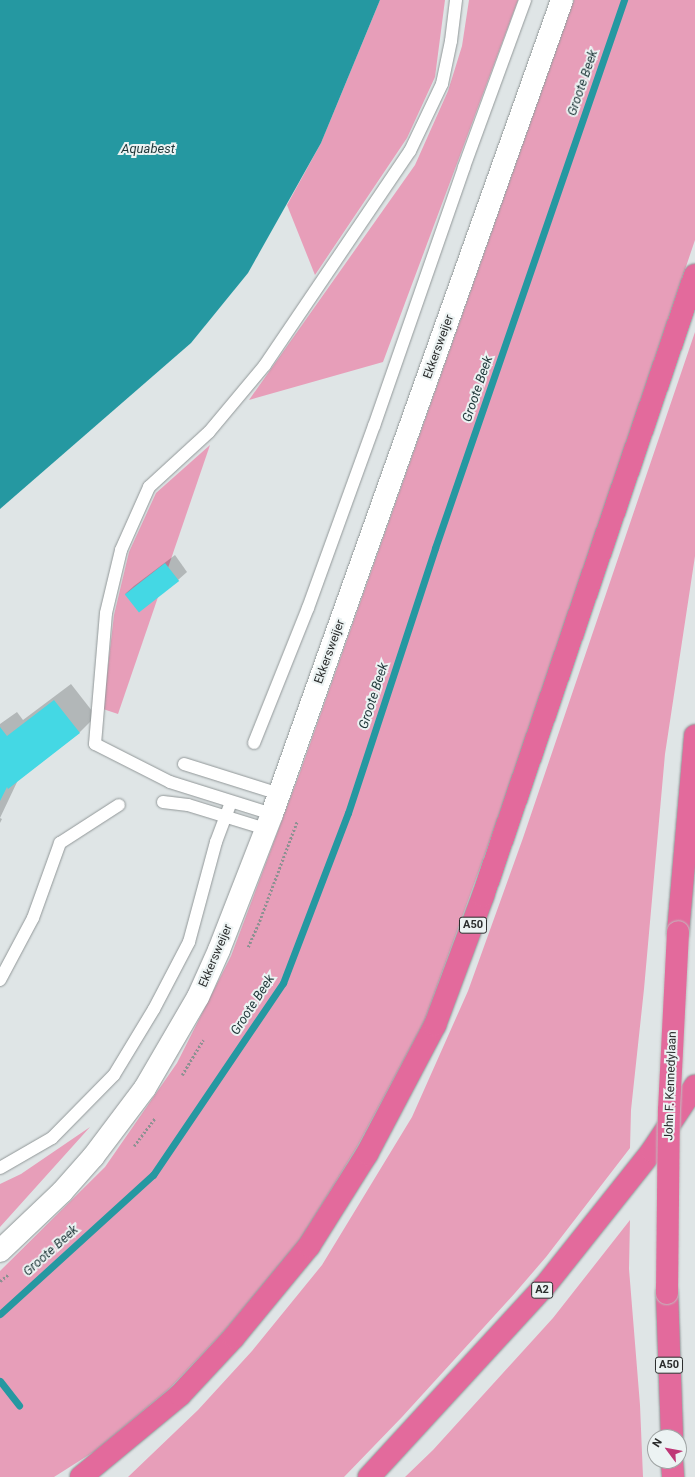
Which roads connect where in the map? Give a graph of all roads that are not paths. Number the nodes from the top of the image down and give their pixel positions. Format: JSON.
{"nodes":[{"id":1,"x":456,"y":0,"type":"edge"},
{"id":2,"x":525,"y":0,"type":"edge"},
{"id":3,"x":562,"y":0,"type":"edge"},
{"id":4,"x":695,"y":275,"type":"edge"},
{"id":5,"x":695,"y":736,"type":"edge"},
{"id":6,"x":254,"y":743,"type":"dead end"},
{"id":7,"x":184,"y":764,"type":"dead end"},
{"id":8,"x":164,"y":802,"type":"dead end"},
{"id":9,"x":231,"y":802,"type":"junction"},
{"id":10,"x":119,"y":806,"type":"dead end"},
{"id":11,"x":272,"y":812,"type":"junction"},
{"id":12,"x":226,"y":816,"type":"junction"},
{"id":13,"x":0,"y":980,"type":"edge"},
{"id":14,"x":695,"y":1086,"type":"edge"},
{"id":15,"x":0,"y":1168,"type":"edge"},
{"id":16,"x":0,"y":1251,"type":"edge"},
{"id":17,"x":672,"y":1429,"type":"edge"},
{"id":18,"x":81,"y":1477,"type":"edge"},
{"id":19,"x":369,"y":1477,"type":"edge"}],
"edges":[{"from":1,"to":9,"type":"lane"},
{"from":2,"to":6,"type":"lane"},
{"from":3,"to":11,"type":"street","name":"Ekkersweijer"},
{"from":4,"to":18,"type":"highway","number":"A50"},
{"from":5,"to":17,"type":"highway","name":"John F. Kennedylaan","number":"A50","bridge":true},
{"from":7,"to":11,"type":"lane"},
{"from":8,"to":12,"type":"lane"},
{"from":9,"to":11,"type":"lane"},
{"from":9,"to":12,"type":"lane"},
{"from":10,"to":13,"type":"lane"},
{"from":11,"to":12,"type":"lane"},
{"from":11,"to":16,"type":"street","name":"Ekkersweijer"},
{"from":12,"to":15,"type":"lane"},
{"from":14,"to":19,"type":"highway","number":"A2"}]}
